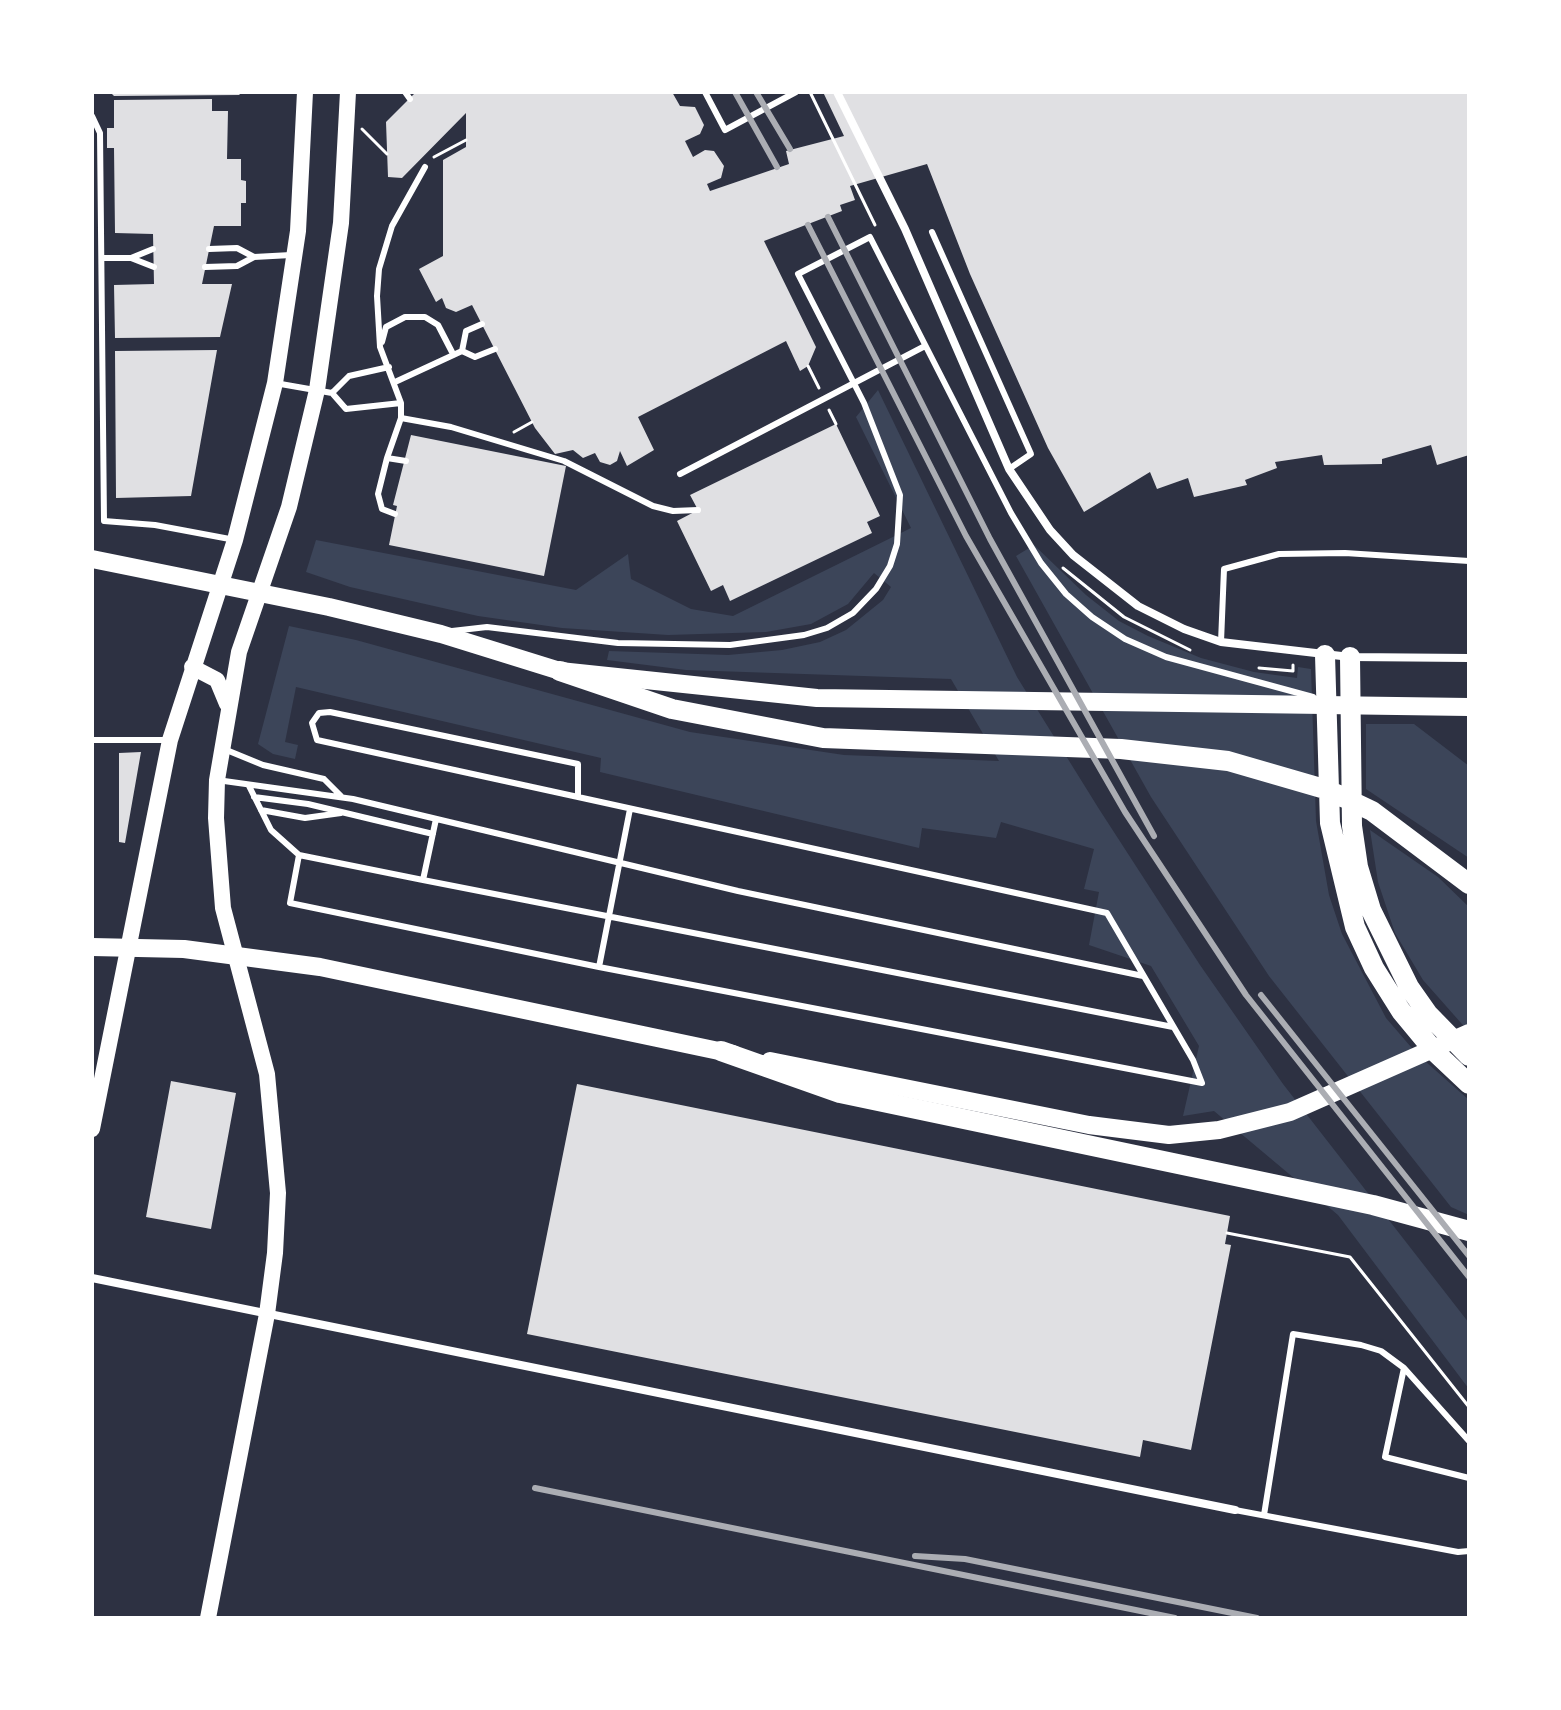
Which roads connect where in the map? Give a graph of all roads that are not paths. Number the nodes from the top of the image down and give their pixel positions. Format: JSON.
{"nodes":[{"id":1,"x":305,"y":92,"type":"edge"},
{"id":2,"x":348,"y":92,"type":"edge"},
{"id":3,"x":405,"y":92,"type":"edge"},
{"id":4,"x":705,"y":92,"type":"edge"},
{"id":5,"x":796,"y":92,"type":"edge"},
{"id":6,"x":837,"y":92,"type":"edge"},
{"id":7,"x":410,"y":99,"type":"dead end"},
{"id":8,"x":92,"y":116,"type":"edge"},
{"id":9,"x":423,"y":165,"type":"road end"},
{"id":10,"x":932,"y":232,"type":"dead end"},
{"id":11,"x":153,"y":249,"type":"dead end"},
{"id":12,"x":209,"y":249,"type":"dead end"},
{"id":13,"x":295,"y":254,"type":"junction"},
{"id":14,"x":254,"y":257,"type":"junction"},
{"id":15,"x":102,"y":258,"type":"junction"},
{"id":16,"x":131,"y":258,"type":"junction"},
{"id":17,"x":154,"y":267,"type":"dead end"},
{"id":18,"x":205,"y":267,"type":"dead end"},
{"id":19,"x":482,"y":324,"type":"dead end"},
{"id":20,"x":925,"y":346,"type":"junction"},
{"id":21,"x":380,"y":347,"type":"junction"},
{"id":22,"x":495,"y":349,"type":"dead end"},
{"id":23,"x":462,"y":351,"type":"junction"},
{"id":24,"x":453,"y":354,"type":"junction"},
{"id":25,"x":389,"y":367,"type":"junction"},
{"id":26,"x":395,"y":382,"type":"junction"},
{"id":27,"x":275,"y":383,"type":"junction"},
{"id":28,"x":853,"y":383,"type":"junction"},
{"id":29,"x":324,"y":392,"type":"junction"},
{"id":30,"x":401,"y":403,"type":"junction"},
{"id":31,"x":401,"y":418,"type":"junction"},
{"id":32,"x":387,"y":458,"type":"junction"},
{"id":33,"x":406,"y":461,"type":"dead end"},
{"id":34,"x":1009,"y":469,"type":"junction"},
{"id":35,"x":680,"y":474,"type":"dead end"},
{"id":36,"x":698,"y":510,"type":"dead end"},
{"id":37,"x":395,"y":514,"type":"dead end"},
{"id":38,"x":235,"y":540,"type":"junction"},
{"id":39,"x":101,"y":559,"type":"edge"},
{"id":40,"x":1469,"y":561,"type":"edge"},
{"id":41,"x":441,"y":634,"type":"junction"},
{"id":42,"x":1221,"y":642,"type":"junction"},
{"id":43,"x":1325,"y":655,"type":"junction"},
{"id":44,"x":1350,"y":657,"type":"junction"},
{"id":45,"x":1469,"y":658,"type":"edge"},
{"id":46,"x":192,"y":667,"type":"junction"},
{"id":47,"x":560,"y":671,"type":"junction"},
{"id":48,"x":1352,"y":705,"type":"junction"},
{"id":49,"x":227,"y":706,"type":"junction"},
{"id":50,"x":1469,"y":707,"type":"edge"},
{"id":51,"x":92,"y":740,"type":"edge"},
{"id":52,"x":170,"y":740,"type":"junction"},
{"id":53,"x":221,"y":747,"type":"junction"},
{"id":54,"x":217,"y":780,"type":"junction"},
{"id":55,"x":249,"y":786,"type":"junction"},
{"id":56,"x":254,"y":797,"type":"junction"},
{"id":57,"x":342,"y":797,"type":"junction"},
{"id":58,"x":578,"y":797,"type":"junction"},
{"id":59,"x":630,"y":809,"type":"junction"},
{"id":60,"x":261,"y":810,"type":"junction"},
{"id":61,"x":343,"y":812,"type":"junction"},
{"id":62,"x":436,"y":819,"type":"junction"},
{"id":63,"x":433,"y":834,"type":"junction"},
{"id":64,"x":299,"y":855,"type":"junction"},
{"id":65,"x":618,"y":862,"type":"junction"},
{"id":66,"x":423,"y":880,"type":"junction"},
{"id":67,"x":1469,"y":884,"type":"edge"},
{"id":68,"x":608,"y":918,"type":"junction"},
{"id":69,"x":92,"y":947,"type":"edge"},
{"id":70,"x":127,"y":947,"type":"junction"},
{"id":71,"x":236,"y":955,"type":"junction"},
{"id":72,"x":599,"y":967,"type":"junction"},
{"id":73,"x":1143,"y":976,"type":"junction"},
{"id":74,"x":1174,"y":1028,"type":"junction"},
{"id":75,"x":1469,"y":1033,"type":"edge"},
{"id":76,"x":721,"y":1051,"type":"junction"},
{"id":77,"x":1469,"y":1056,"type":"edge"},
{"id":78,"x":1469,"y":1084,"type":"edge"},
{"id":79,"x":92,"y":1129,"type":"edge"},
{"id":80,"x":1469,"y":1231,"type":"edge"},
{"id":81,"x":92,"y":1278,"type":"edge"},
{"id":82,"x":267,"y":1314,"type":"junction"},
{"id":83,"x":1404,"y":1368,"type":"junction"},
{"id":84,"x":1469,"y":1441,"type":"edge"},
{"id":85,"x":1469,"y":1478,"type":"edge"},
{"id":86,"x":1235,"y":1510,"type":"joint"},
{"id":87,"x":1264,"y":1515,"type":"junction"},
{"id":88,"x":1469,"y":1551,"type":"edge"},
{"id":89,"x":208,"y":1618,"type":"edge"}],
"edges":[{"from":1,"to":13,"type":"main road"},
{"from":2,"to":29,"type":"main road"},
{"from":3,"to":7,"type":"lane"},
{"from":4,"to":5,"type":"lane"},
{"from":6,"to":34,"type":"street"},
{"from":8,"to":15,"type":"lane"},
{"from":9,"to":21,"type":"lane"},
{"from":10,"to":34,"type":"lane"},
{"from":11,"to":16,"type":"lane"},
{"from":12,"to":14,"type":"lane"},
{"from":13,"to":14,"type":"lane"},
{"from":13,"to":27,"type":"main road"},
{"from":14,"to":18,"type":"lane"},
{"from":15,"to":16,"type":"lane"},
{"from":15,"to":38,"type":"lane"},
{"from":16,"to":17,"type":"lane"},
{"from":19,"to":23,"type":"lane"},
{"from":20,"to":28,"type":"lane"},
{"from":20,"to":28,"type":"lane"},
{"from":20,"to":48,"type":"lane"},
{"from":21,"to":24,"type":"lane"},
{"from":21,"to":25,"type":"lane"},
{"from":22,"to":23,"type":"lane"},
{"from":23,"to":24,"type":"lane"},
{"from":24,"to":26,"type":"lane"},
{"from":25,"to":26,"type":"lane"},
{"from":25,"to":29,"type":"lane"},
{"from":26,"to":30,"type":"lane"},
{"from":27,"to":29,"type":"lane"},
{"from":27,"to":38,"type":"main road"},
{"from":28,"to":35,"type":"lane"},
{"from":28,"to":41,"type":"lane"},
{"from":29,"to":30,"type":"lane"},
{"from":29,"to":49,"type":"main road"},
{"from":30,"to":31,"type":"lane"},
{"from":31,"to":32,"type":"lane"},
{"from":31,"to":36,"type":"lane"},
{"from":32,"to":33,"type":"lane"},
{"from":32,"to":37,"type":"lane"},
{"from":34,"to":42,"type":"street"},
{"from":38,"to":46,"type":"main road"},
{"from":39,"to":41,"type":"main road"},
{"from":40,"to":42,"type":"lane"},
{"from":41,"to":47,"type":"main road"},
{"from":42,"to":43,"type":"street"},
{"from":43,"to":44,"type":"street"},
{"from":43,"to":78,"type":"highway"},
{"from":44,"to":45,"type":"street"},
{"from":44,"to":77,"type":"highway"},
{"from":46,"to":49,"type":"main road"},
{"from":46,"to":52,"type":"main road"},
{"from":47,"to":48,"type":"main road"},
{"from":47,"to":67,"type":"highway"},
{"from":48,"to":50,"type":"main road"},
{"from":49,"to":53,"type":"main road"},
{"from":51,"to":52,"type":"lane"},
{"from":52,"to":70,"type":"main road"},
{"from":53,"to":54,"type":"main road"},
{"from":53,"to":57,"type":"lane"},
{"from":54,"to":55,"type":"lane"},
{"from":54,"to":71,"type":"main road"},
{"from":55,"to":56,"type":"lane"},
{"from":55,"to":57,"type":"lane"},
{"from":56,"to":60,"type":"lane"},
{"from":56,"to":61,"type":"lane"},
{"from":57,"to":62,"type":"lane"},
{"from":58,"to":58,"type":"lane"},
{"from":58,"to":59,"type":"lane"},
{"from":59,"to":65,"type":"lane"},
{"from":59,"to":73,"type":"lane"},
{"from":60,"to":61,"type":"lane"},
{"from":60,"to":64,"type":"lane"},
{"from":61,"to":63,"type":"lane"},
{"from":62,"to":63,"type":"lane"},
{"from":62,"to":65,"type":"lane"},
{"from":63,"to":66,"type":"lane"},
{"from":64,"to":66,"type":"lane"},
{"from":64,"to":72,"type":"lane"},
{"from":65,"to":68,"type":"lane"},
{"from":65,"to":73,"type":"lane"},
{"from":66,"to":68,"type":"lane"},
{"from":68,"to":72,"type":"lane"},
{"from":68,"to":74,"type":"lane"},
{"from":69,"to":70,"type":"main road"},
{"from":70,"to":71,"type":"main road"},
{"from":70,"to":79,"type":"main road"},
{"from":71,"to":76,"type":"main road"},
{"from":71,"to":82,"type":"main road"},
{"from":72,"to":74,"type":"lane"},
{"from":73,"to":74,"type":"lane"},
{"from":75,"to":76,"type":"main road"},
{"from":76,"to":80,"type":"highway"},
{"from":81,"to":82,"type":"street"},
{"from":82,"to":86,"type":"street"},
{"from":82,"to":89,"type":"main road"},
{"from":83,"to":84,"type":"lane"},
{"from":83,"to":85,"type":"lane"},
{"from":83,"to":87,"type":"lane"},
{"from":86,"to":87,"type":"lane"},
{"from":87,"to":88,"type":"lane"}]}
